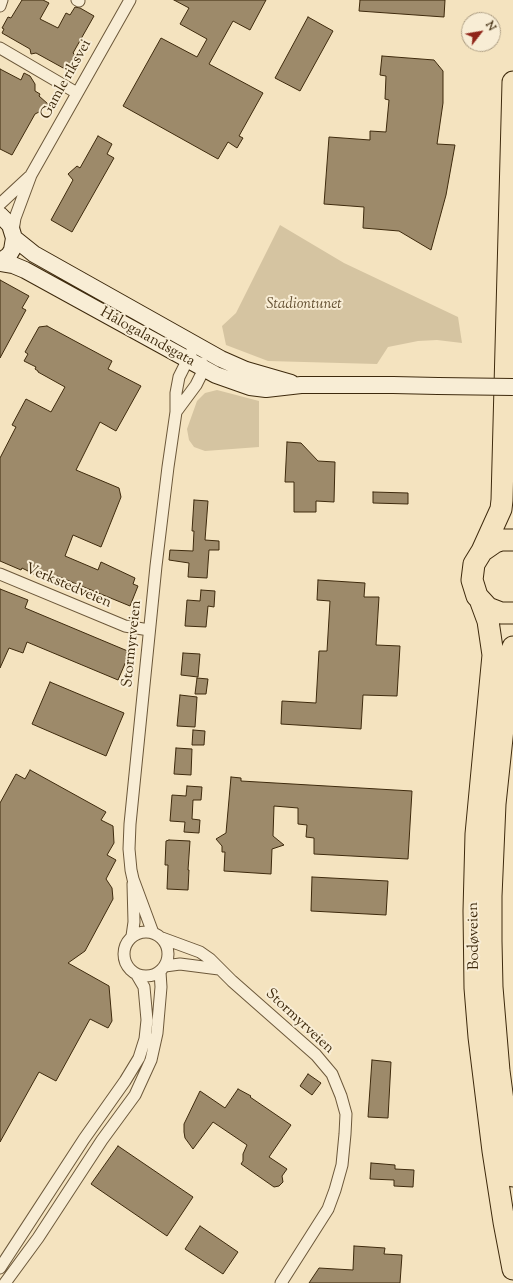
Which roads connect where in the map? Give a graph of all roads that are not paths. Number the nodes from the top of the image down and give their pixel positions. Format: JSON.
{"nodes":[{"id":1,"x":2,"y":0,"type":"edge"},
{"id":2,"x":130,"y":0,"type":"edge"},
{"id":3,"x":0,"y":6,"type":"edge"},
{"id":4,"x":0,"y":48,"type":"edge"},
{"id":5,"x":513,"y":82,"type":"edge"},
{"id":6,"x":77,"y":93,"type":"junction"},
{"id":7,"x":31,"y":175,"type":"junction"},
{"id":8,"x":0,"y":204,"type":"edge"},
{"id":9,"x":0,"y":215,"type":"edge"},
{"id":10,"x":13,"y":234,"type":"junction"},
{"id":11,"x":0,"y":263,"type":"edge"},
{"id":12,"x":195,"y":345,"type":"junction"},
{"id":13,"x":187,"y":360,"type":"junction"},
{"id":14,"x":204,"y":369,"type":"junction"},
{"id":15,"x":301,"y":385,"type":"junction"},
{"id":16,"x":513,"y":387,"type":"edge"},
{"id":17,"x":176,"y":412,"type":"junction"},
{"id":18,"x":513,"y":540,"type":"edge"},
{"id":19,"x":482,"y":550,"type":"junction"},
{"id":20,"x":0,"y":574,"type":"edge"},
{"id":21,"x":482,"y":602,"type":"junction"},
{"id":22,"x":513,"y":613,"type":"edge"},
{"id":23,"x":149,"y":630,"type":"junction"},
{"id":24,"x":513,"y":647,"type":"edge"},
{"id":25,"x":133,"y":879,"type":"junction"},
{"id":26,"x":158,"y":935,"type":"junction"},
{"id":27,"x":132,"y":936,"type":"junction"},
{"id":28,"x":163,"y":969,"type":"junction"},
{"id":29,"x":218,"y":969,"type":"junction"},
{"id":30,"x":137,"y":975,"type":"junction"},
{"id":31,"x":513,"y":1176,"type":"edge"},
{"id":32,"x":0,"y":1268,"type":"edge"},
{"id":33,"x":513,"y":1269,"type":"edge"},
{"id":34,"x":5,"y":1283,"type":"edge"},
{"id":35,"x":281,"y":1283,"type":"edge"}],
"edges":[{"from":1,"to":3,"type":"street"},
{"from":2,"to":6,"type":"street","name":"Gamle riksvei"},
{"from":4,"to":6,"type":"street"},
{"from":5,"to":19,"type":"highway","name":"Bodøveien"},
{"from":6,"to":7,"type":"street","name":"Gamle riksvei"},
{"from":7,"to":8,"type":"street","name":"Gamle riksvei"},
{"from":7,"to":10,"type":"street","name":"Gamle riksvei"},
{"from":9,"to":10,"type":"street","name":"Hålogalandsgata"},
{"from":10,"to":11,"type":"street","name":"Hålogalandsgata"},
{"from":10,"to":12,"type":"street","name":"Hålogalandsgata"},
{"from":11,"to":13,"type":"street","name":"Hålogalandsgata"},
{"from":12,"to":13,"type":"street","name":"Stormyrveien"},
{"from":12,"to":14,"type":"street"},
{"from":12,"to":15,"type":"street","name":"Hålogalandsgata"},
{"from":13,"to":14,"type":"street","name":"Hålogalandsgata"},
{"from":13,"to":17,"type":"street","name":"Stormyrveien"},
{"from":14,"to":15,"type":"street","name":"Hålogalandsgata"},
{"from":14,"to":17,"type":"street","name":"Stormyrveien"},
{"from":15,"to":16,"type":"street","name":"Hålogalandsgata","bridge":true},
{"from":17,"to":23,"type":"street","name":"Stormyrveien"},
{"from":18,"to":19,"type":"highway"},
{"from":19,"to":21,"type":"highway","name":"Bodøveien"},
{"from":20,"to":23,"type":"street","name":"Verkstedveien"},
{"from":21,"to":22,"type":"highway"},
{"from":21,"to":33,"type":"highway","name":"Bodøveien"},
{"from":23,"to":25,"type":"street","name":"Stormyrveien"},
{"from":24,"to":31,"type":"highway","name":"Bodøveien"},
{"from":25,"to":26,"type":"street","name":"Stormyrveien"},
{"from":25,"to":27,"type":"street","name":"Stormyrveien"},
{"from":26,"to":27,"type":"street"},
{"from":26,"to":28,"type":"street"},
{"from":26,"to":29,"type":"street","name":"Stormyrveien"},
{"from":27,"to":30,"type":"street"},
{"from":28,"to":29,"type":"street"},
{"from":28,"to":30,"type":"street"},
{"from":28,"to":34,"type":"street"},
{"from":29,"to":35,"type":"street","name":"Stormyrveien"},
{"from":30,"to":32,"type":"street"}]}
